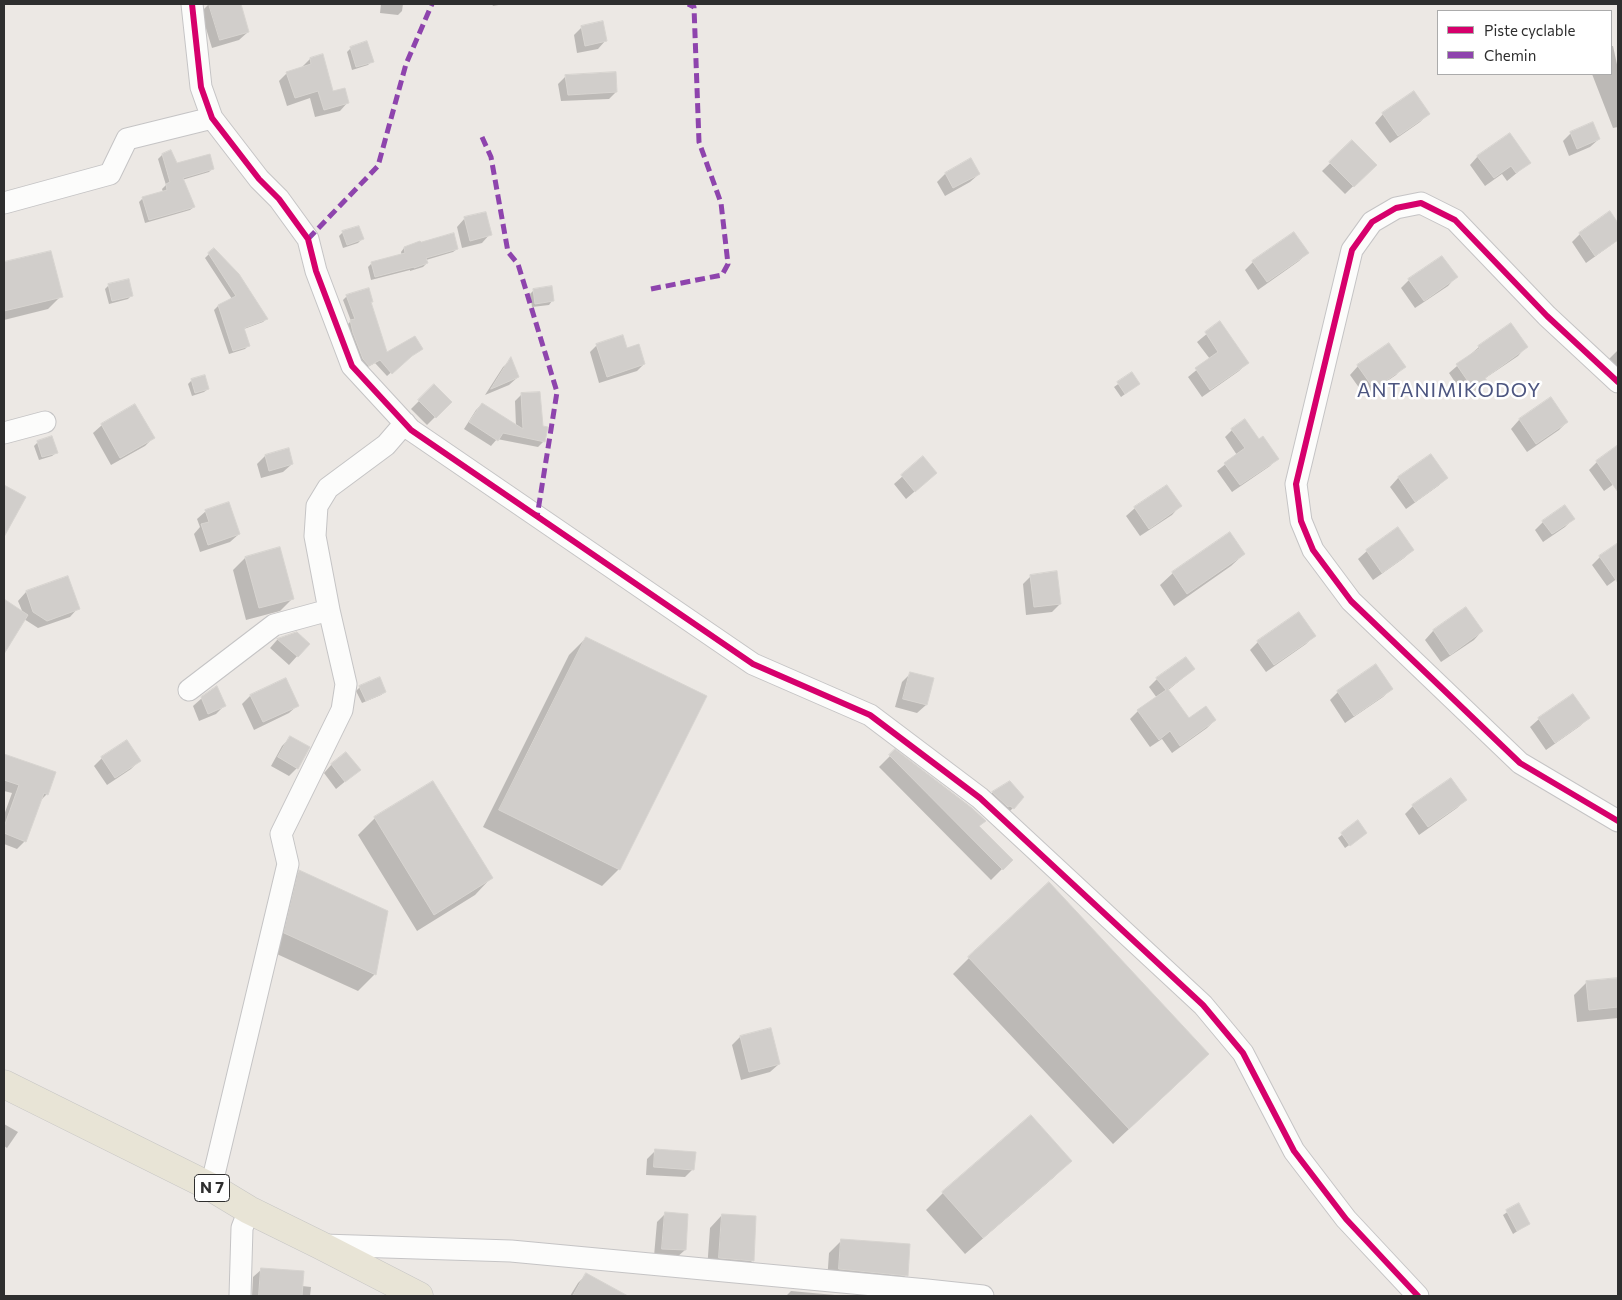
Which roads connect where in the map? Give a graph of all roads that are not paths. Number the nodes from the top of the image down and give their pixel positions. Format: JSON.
{"nodes":[{"id":1,"x":192,"y":4,"type":"edge"},
{"id":2,"x":212,"y":118,"type":"junction"},
{"id":3,"x":4,"y":203,"type":"edge"},
{"id":4,"x":1618,"y":382,"type":"edge"},
{"id":5,"x":45,"y":422,"type":"dead end"},
{"id":6,"x":405,"y":423,"type":"junction"},
{"id":7,"x":4,"y":433,"type":"edge"},
{"id":8,"x":329,"y":610,"type":"junction"},
{"id":9,"x":189,"y":690,"type":"dead end"},
{"id":10,"x":1618,"y":822,"type":"edge"},
{"id":11,"x":4,"y":1084,"type":"edge"},
{"id":12,"x":211,"y":1187,"type":"junction"},
{"id":13,"x":249,"y":1210,"type":"junction"},
{"id":14,"x":320,"y":1245,"type":"junction"},
{"id":15,"x":240,"y":1296,"type":"edge"},
{"id":16,"x":419,"y":1296,"type":"edge"},
{"id":17,"x":983,"y":1296,"type":"edge"},
{"id":18,"x":1418,"y":1296,"type":"edge"}],
"edges":[{"from":1,"to":2,"type":"street"},
{"from":2,"to":3,"type":"street"},
{"from":2,"to":6,"type":"street"},
{"from":4,"to":10,"type":"street"},
{"from":5,"to":7,"type":"street"},
{"from":6,"to":8,"type":"street"},
{"from":6,"to":18,"type":"street"},
{"from":8,"to":9,"type":"street"},
{"from":8,"to":12,"type":"street"},
{"from":11,"to":12,"type":"main road","number":"N 7"},
{"from":12,"to":13,"type":"main road","number":"N 7"},
{"from":13,"to":14,"type":"main road","number":"N 7"},
{"from":13,"to":15,"type":"street"},
{"from":14,"to":16,"type":"main road","number":"N 7"},
{"from":14,"to":17,"type":"street"}]}
